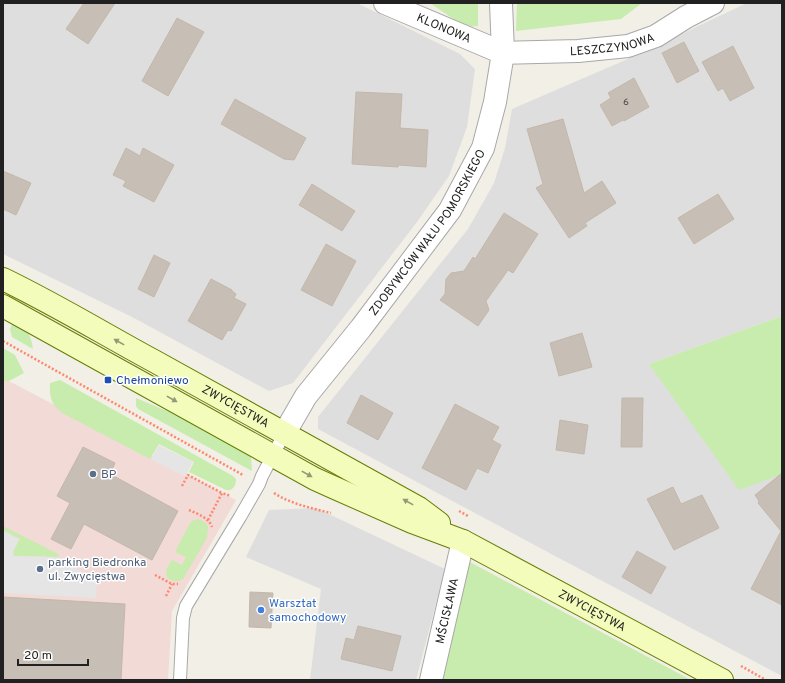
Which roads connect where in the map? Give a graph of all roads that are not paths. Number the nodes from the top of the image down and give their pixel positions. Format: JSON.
{"nodes":[{"id":1,"x":385,"y":3,"type":"edge"},
{"id":2,"x":501,"y":3,"type":"edge"},
{"id":3,"x":713,"y":3,"type":"edge"},
{"id":4,"x":503,"y":53,"type":"junction"},
{"id":5,"x":3,"y":279,"type":"edge"},
{"id":6,"x":3,"y":306,"type":"edge"},
{"id":7,"x":284,"y":434,"type":"junction"},
{"id":8,"x":273,"y":456,"type":"junction"},
{"id":9,"x":462,"y":541,"type":"junction"},
{"id":10,"x":180,"y":680,"type":"edge"},
{"id":11,"x":431,"y":680,"type":"edge"},
{"id":12,"x":722,"y":680,"type":"edge"}],
"edges":[{"from":1,"to":4,"type":"street","name":"KLONOWA"},
{"from":2,"to":4,"type":"street","name":"ZDOBYWCÓW WAŁU POMORSKIEGO"},
{"from":3,"to":4,"type":"street","name":"LESZCZYNOWA"},
{"from":4,"to":7,"type":"street","name":"ZDOBYWCÓW WAŁU POMORSKIEGO"},
{"from":7,"to":5,"type":"main road","name":"ZWYCIĘSTWA","one_way":true},
{"from":6,"to":8,"type":"main road","name":"ZWYCIĘSTWA","one_way":true},
{"from":7,"to":8,"type":"lane"},
{"from":9,"to":7,"type":"main road","name":"ZWYCIĘSTWA","one_way":true},
{"from":8,"to":9,"type":"main road","name":"ZWYCIĘSTWA","one_way":true},
{"from":8,"to":10,"type":"lane"},
{"from":9,"to":11,"type":"street","name":"MŚCISŁAWA"},
{"from":9,"to":12,"type":"main road","name":"ZWYCIĘSTWA"}]}
